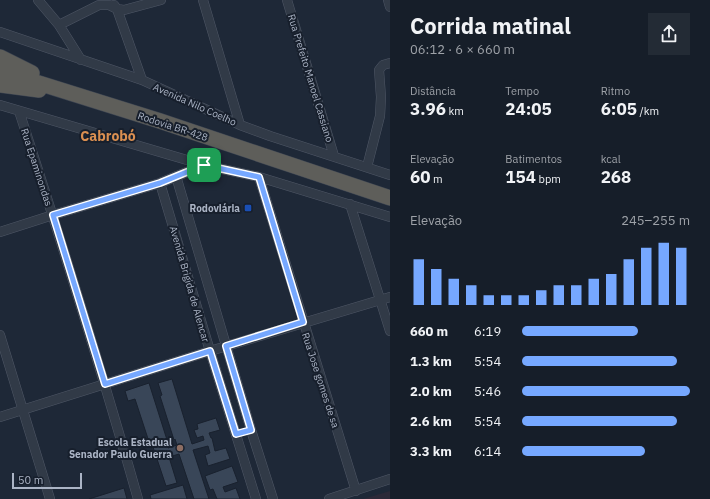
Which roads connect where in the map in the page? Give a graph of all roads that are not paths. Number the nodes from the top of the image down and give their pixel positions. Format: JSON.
{"nodes":[{"id":1,"x":38,"y":0,"type":"edge"},
{"id":2,"x":111,"y":0,"type":"edge"},
{"id":3,"x":161,"y":0,"type":"edge"},
{"id":4,"x":204,"y":0,"type":"edge"},
{"id":5,"x":287,"y":0,"type":"edge"},
{"id":6,"x":388,"y":0,"type":"edge"},
{"id":7,"x":390,"y":7,"type":"edge"},
{"id":8,"x":117,"y":9,"type":"junction"},
{"id":9,"x":59,"y":25,"type":"junction"},
{"id":10,"x":0,"y":32,"type":"edge"},
{"id":11,"x":0,"y":57,"type":"edge"},
{"id":12,"x":81,"y":60,"type":"junction"},
{"id":13,"x":390,"y":62,"type":"edge"},
{"id":14,"x":0,"y":71,"type":"edge"},
{"id":15,"x":142,"y":80,"type":"junction"},
{"id":16,"x":0,"y":85,"type":"edge"},
{"id":17,"x":68,"y":92,"type":"junction"},
{"id":18,"x":0,"y":105,"type":"edge"},
{"id":19,"x":19,"y":112,"type":"junction"},
{"id":20,"x":240,"y":125,"type":"junction"},
{"id":21,"x":334,"y":156,"type":"junction"},
{"id":22,"x":204,"y":165,"type":"junction"},
{"id":23,"x":367,"y":168,"type":"junction"},
{"id":24,"x":390,"y":175,"type":"edge"},
{"id":25,"x":176,"y":176,"type":"junction"},
{"id":26,"x":259,"y":177,"type":"junction"},
{"id":27,"x":160,"y":183,"type":"junction"},
{"id":28,"x":390,"y":198,"type":"edge"},
{"id":29,"x":350,"y":204,"type":"junction"},
{"id":30,"x":53,"y":215,"type":"junction"},
{"id":31,"x":390,"y":217,"type":"edge"},
{"id":32,"x":0,"y":232,"type":"edge"},
{"id":33,"x":202,"y":264,"type":"junction"},
{"id":34,"x":186,"y":270,"type":"junction"},
{"id":35,"x":390,"y":296,"type":"edge"},
{"id":36,"x":380,"y":300,"type":"junction"},
{"id":37,"x":303,"y":322,"type":"junction"},
{"id":38,"x":390,"y":331,"type":"edge"},
{"id":39,"x":0,"y":335,"type":"edge"},
{"id":40,"x":226,"y":346,"type":"junction"},
{"id":41,"x":210,"y":351,"type":"junction"},
{"id":42,"x":105,"y":384,"type":"junction"},
{"id":43,"x":22,"y":410,"type":"junction"},
{"id":44,"x":0,"y":417,"type":"edge"},
{"id":45,"x":251,"y":430,"type":"junction"},
{"id":46,"x":236,"y":434,"type":"junction"},
{"id":47,"x":390,"y":479,"type":"edge"},
{"id":48,"x":356,"y":491,"type":"junction"},
{"id":49,"x":50,"y":499,"type":"edge"},
{"id":50,"x":138,"y":499,"type":"edge"},
{"id":51,"x":256,"y":499,"type":"edge"},
{"id":52,"x":273,"y":499,"type":"edge"},
{"id":53,"x":328,"y":499,"type":"edge"}],
"edges":[{"from":1,"to":9,"type":"street"},
{"from":2,"to":8,"type":"street"},
{"from":3,"to":8,"type":"street"},
{"from":4,"to":20,"type":"street"},
{"from":5,"to":21,"type":"street","name":"Rua Prefeito Manoel Cassiano"},
{"from":6,"to":7,"type":"street"},
{"from":8,"to":9,"type":"street"},
{"from":8,"to":15,"type":"street"},
{"from":9,"to":12,"type":"street"},
{"from":10,"to":12,"type":"street","name":"Avenida Nilo Coelho"},
{"from":11,"to":17,"type":"highway"},
{"from":12,"to":15,"type":"street","name":"Avenida Nilo Coelho"},
{"from":13,"to":23,"type":"street"},
{"from":14,"to":17,"type":"highway","name":"Rodovia BR-428"},
{"from":15,"to":20,"type":"street","name":"Avenida Nilo Coelho"},
{"from":16,"to":17,"type":"highway"},
{"from":17,"to":28,"type":"highway","name":"Rodovia BR-428"},
{"from":18,"to":19,"type":"street"},
{"from":19,"to":22,"type":"street"},
{"from":19,"to":30,"type":"street","name":"Rua Epaminondas"},
{"from":20,"to":21,"type":"street","name":"Avenida Nilo Coelho"},
{"from":21,"to":23,"type":"street","name":"Avenida Nilo Coelho"},
{"from":22,"to":25,"type":"street"},
{"from":22,"to":26,"type":"street"},
{"from":23,"to":24,"type":"street","name":"Avenida Nilo Coelho"},
{"from":25,"to":27,"type":"street"},
{"from":25,"to":33,"type":"street","name":"Avenida Brigida de Alencar"},
{"from":26,"to":29,"type":"street"},
{"from":26,"to":37,"type":"street","name":"Rua Jose gomes de sa"},
{"from":27,"to":30,"type":"street"},
{"from":27,"to":34,"type":"street","name":"Avenida Brigida de Alencar"},
{"from":29,"to":31,"type":"street"},
{"from":29,"to":36,"type":"street"},
{"from":30,"to":32,"type":"street"},
{"from":30,"to":42,"type":"street","name":"Rua Epaminondas"},
{"from":33,"to":34,"type":"street"},
{"from":33,"to":40,"type":"street","name":"Avenida Brigida de Alencar"},
{"from":34,"to":41,"type":"street","name":"Avenida Brigida de Alencar"},
{"from":35,"to":36,"type":"street"},
{"from":36,"to":37,"type":"street"},
{"from":36,"to":38,"type":"street"},
{"from":37,"to":40,"type":"street"},
{"from":37,"to":48,"type":"street","name":"Rua Jose gomes de sa"},
{"from":39,"to":43,"type":"street"},
{"from":40,"to":41,"type":"street"},
{"from":40,"to":45,"type":"street","name":"Avenida Brigida de Alencar"},
{"from":41,"to":42,"type":"street"},
{"from":41,"to":46,"type":"street","name":"Avenida Brigida de Alencar"},
{"from":42,"to":43,"type":"street"},
{"from":42,"to":50,"type":"street","name":"Rua Epaminondas"},
{"from":43,"to":44,"type":"street"},
{"from":43,"to":49,"type":"street"},
{"from":45,"to":46,"type":"street"},
{"from":45,"to":52,"type":"street","name":"Avenida Brigida de Alencar"},
{"from":46,"to":51,"type":"street","name":"Avenida Brigida de Alencar"},
{"from":47,"to":48,"type":"street"},
{"from":48,"to":53,"type":"street"}]}
